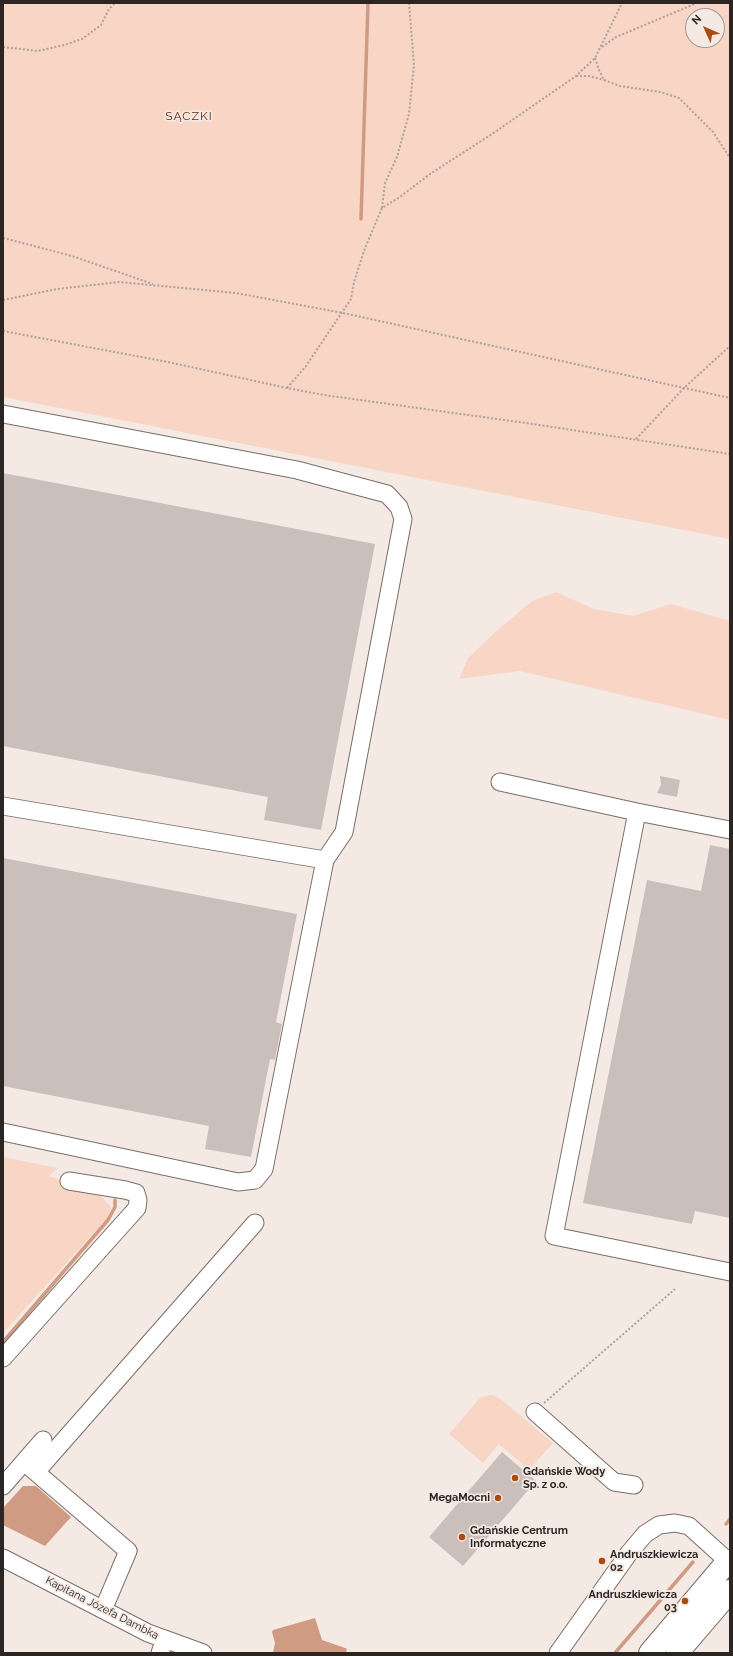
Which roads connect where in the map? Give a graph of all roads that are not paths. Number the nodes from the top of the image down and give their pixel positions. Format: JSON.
{"nodes":[{"id":1,"x":3,"y":414,"type":"edge"},
{"id":2,"x":500,"y":782,"type":"dead end"},
{"id":3,"x":3,"y":806,"type":"edge"},
{"id":4,"x":637,"y":812,"type":"junction"},
{"id":5,"x":730,"y":830,"type":"edge"},
{"id":6,"x":325,"y":860,"type":"junction"},
{"id":7,"x":3,"y":1132,"type":"edge"},
{"id":8,"x":69,"y":1181,"type":"dead end"},
{"id":9,"x":255,"y":1223,"type":"dead end"},
{"id":10,"x":730,"y":1272,"type":"edge"},
{"id":11,"x":3,"y":1358,"type":"edge"},
{"id":12,"x":535,"y":1412,"type":"road end"},
{"id":13,"x":43,"y":1440,"type":"dead end"},
{"id":14,"x":30,"y":1467,"type":"junction"},
{"id":15,"x":634,"y":1485,"type":"dead end"},
{"id":16,"x":3,"y":1486,"type":"edge"},
{"id":17,"x":3,"y":1558,"type":"edge"},
{"id":18,"x":729,"y":1561,"type":"edge"},
{"id":19,"x":730,"y":1591,"type":"edge"},
{"id":20,"x":103,"y":1610,"type":"junction"},
{"id":21,"x":162,"y":1646,"type":"edge"},
{"id":22,"x":203,"y":1653,"type":"edge"},
{"id":23,"x":558,"y":1653,"type":"edge"},
{"id":24,"x":650,"y":1653,"type":"edge"},
{"id":25,"x":677,"y":1653,"type":"edge"}],
"edges":[{"from":1,"to":6,"type":"street"},
{"from":2,"to":4,"type":"street"},
{"from":3,"to":6,"type":"street"},
{"from":4,"to":5,"type":"street"},
{"from":4,"to":10,"type":"street"},
{"from":6,"to":7,"type":"street"},
{"from":8,"to":11,"type":"street"},
{"from":9,"to":14,"type":"street"},
{"from":12,"to":15,"type":"street"},
{"from":13,"to":14,"type":"street"},
{"from":14,"to":16,"type":"street"},
{"from":14,"to":20,"type":"street"},
{"from":17,"to":20,"type":"street","name":"Kapitana Józefa Dambka"},
{"from":18,"to":23,"type":"street"},
{"from":18,"to":24,"type":"highway"},
{"from":19,"to":25,"type":"highway"},
{"from":20,"to":21,"type":"street","name":"Kapitana Józefa Dambka"},
{"from":21,"to":22,"type":"street","name":"Kapitana Józefa Dambka"}]}
